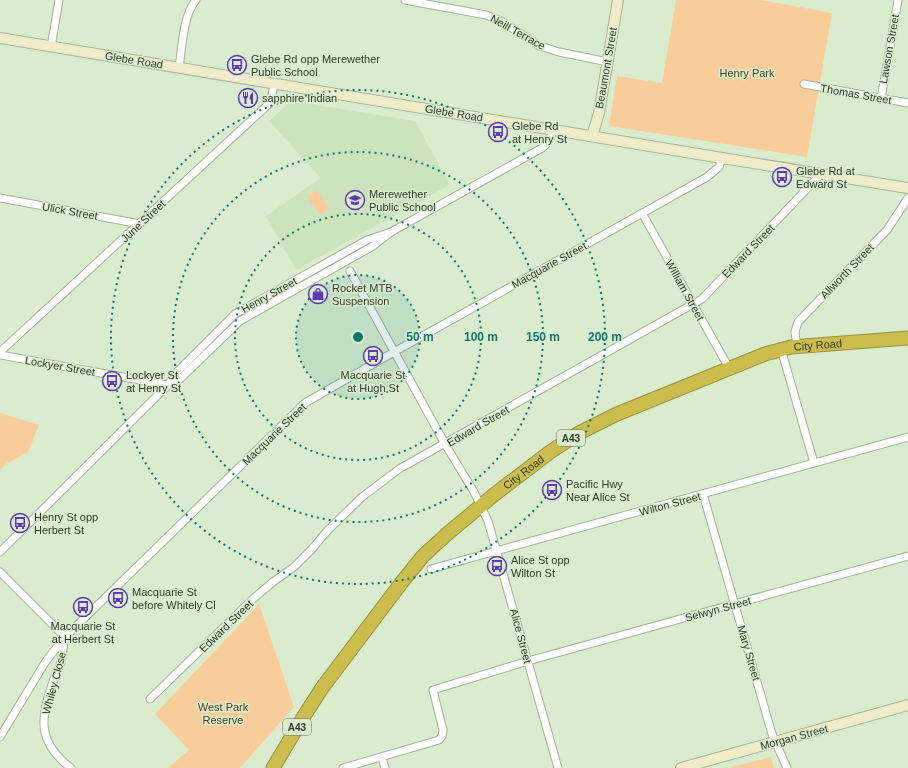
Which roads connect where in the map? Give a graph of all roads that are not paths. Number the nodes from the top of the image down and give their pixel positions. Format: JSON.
{"nodes":[{"id":1,"x":59,"y":0,"type":"edge"},
{"id":2,"x":196,"y":0,"type":"edge"},
{"id":3,"x":404,"y":0,"type":"edge"},
{"id":4,"x":618,"y":0,"type":"edge"},
{"id":5,"x":898,"y":0,"type":"edge"},
{"id":6,"x":0,"y":38,"type":"edge"},
{"id":7,"x":51,"y":47,"type":"junction"},
{"id":8,"x":608,"y":62,"type":"junction"},
{"id":9,"x":179,"y":68,"type":"junction"},
{"id":10,"x":274,"y":84,"type":"junction"},
{"id":11,"x":804,"y":84,"type":"dead end"},
{"id":12,"x":881,"y":98,"type":"junction"},
{"id":13,"x":908,"y":103,"type":"edge"},
{"id":14,"x":553,"y":129,"type":"junction"},
{"id":15,"x":592,"y":136,"type":"junction"},
{"id":16,"x":722,"y":158,"type":"junction"},
{"id":17,"x":821,"y":174,"type":"junction"},
{"id":18,"x":908,"y":188,"type":"edge"},
{"id":19,"x":0,"y":198,"type":"edge"},
{"id":20,"x":908,"y":198,"type":"edge"},
{"id":21,"x":642,"y":213,"type":"junction"},
{"id":22,"x":140,"y":224,"type":"junction"},
{"id":23,"x":350,"y":271,"type":"dead end"},
{"id":24,"x":692,"y":304,"type":"junction"},
{"id":25,"x":908,"y":338,"type":"edge"},
{"id":26,"x":797,"y":347,"type":"junction"},
{"id":27,"x":781,"y":349,"type":"junction"},
{"id":28,"x":394,"y":352,"type":"junction"},
{"id":29,"x":1,"y":355,"type":"edge"},
{"id":30,"x":729,"y":368,"type":"junction"},
{"id":31,"x":168,"y":385,"type":"junction"},
{"id":32,"x":908,"y":437,"type":"edge"},
{"id":33,"x":445,"y":444,"type":"junction"},
{"id":34,"x":814,"y":463,"type":"junction"},
{"id":35,"x":703,"y":494,"type":"junction"},
{"id":36,"x":481,"y":506,"type":"junction"},
{"id":37,"x":497,"y":551,"type":"junction"},
{"id":38,"x":0,"y":552,"type":"edge"},
{"id":39,"x":908,"y":556,"type":"edge"},
{"id":40,"x":431,"y":569,"type":"dead end"},
{"id":41,"x":0,"y":572,"type":"edge"},
{"id":42,"x":735,"y":604,"type":"junction"},
{"id":43,"x":64,"y":637,"type":"junction"},
{"id":44,"x":528,"y":661,"type":"junction"},
{"id":45,"x":150,"y":699,"type":"dead end"},
{"id":46,"x":908,"y":705,"type":"edge"},
{"id":47,"x":0,"y":737,"type":"edge"},
{"id":48,"x":775,"y":742,"type":"junction"},
{"id":49,"x":382,"y":758,"type":"junction"},
{"id":50,"x":71,"y":768,"type":"edge"},
{"id":51,"x":273,"y":768,"type":"edge"},
{"id":52,"x":343,"y":768,"type":"edge"},
{"id":53,"x":384,"y":768,"type":"edge"},
{"id":54,"x":558,"y":768,"type":"edge"},
{"id":55,"x":681,"y":768,"type":"edge"},
{"id":56,"x":787,"y":768,"type":"edge"}],
"edges":[{"from":1,"to":7,"type":"street"},
{"from":2,"to":9,"type":"street"},
{"from":3,"to":8,"type":"street","name":"Neill Terrace"},
{"from":4,"to":8,"type":"main road","name":"Beaumont Street"},
{"from":5,"to":12,"type":"street","name":"Lawson Street"},
{"from":6,"to":7,"type":"main road","name":"Glebe Road"},
{"from":7,"to":9,"type":"main road","name":"Glebe Road"},
{"from":8,"to":15,"type":"main road","name":"Beaumont Street"},
{"from":9,"to":10,"type":"main road","name":"Glebe Road"},
{"from":10,"to":14,"type":"main road","name":"Glebe Road"},
{"from":10,"to":22,"type":"street","name":"June Street"},
{"from":11,"to":12,"type":"street","name":"Thomas Street"},
{"from":12,"to":13,"type":"street","name":"Thomas Street"},
{"from":14,"to":15,"type":"main road","name":"Glebe Road"},
{"from":14,"to":31,"type":"street","name":"Henry Street"},
{"from":15,"to":16,"type":"main road","name":"Glebe Road"},
{"from":16,"to":17,"type":"main road","name":"Glebe Road"},
{"from":16,"to":21,"type":"street","name":"Macquarie Street"},
{"from":17,"to":18,"type":"main road","name":"Glebe Road"},
{"from":17,"to":24,"type":"street","name":"Edward Street"},
{"from":19,"to":22,"type":"street","name":"Ulick Street"},
{"from":20,"to":26,"type":"street","name":"Allworth Street"},
{"from":21,"to":24,"type":"street","name":"William Street"},
{"from":21,"to":28,"type":"street","name":"Macquarie Street"},
{"from":22,"to":29,"type":"street","name":"June Street"},
{"from":23,"to":28,"type":"street","name":"Alice Street"},
{"from":24,"to":30,"type":"street","name":"William Street"},
{"from":24,"to":33,"type":"street","name":"Edward Street"},
{"from":25,"to":26,"type":"highway","name":"City Road","number":"A43"},
{"from":26,"to":27,"type":"highway","name":"City Road","number":"A43"},
{"from":27,"to":30,"type":"highway","name":"City Road","number":"A43"},
{"from":27,"to":34,"type":"street"},
{"from":28,"to":33,"type":"street","name":"Alice Street"},
{"from":28,"to":43,"type":"street","name":"Macquarie Street"},
{"from":29,"to":31,"type":"street","name":"Lockyer Street"},
{"from":30,"to":36,"type":"highway","name":"City Road","number":"A43"},
{"from":31,"to":38,"type":"street","name":"Henry Street"},
{"from":32,"to":34,"type":"street","name":"Wilton Street"},
{"from":33,"to":36,"type":"street","name":"Alice Street"},
{"from":33,"to":45,"type":"street","name":"Edward Street"},
{"from":34,"to":35,"type":"street","name":"Wilton Street"},
{"from":35,"to":37,"type":"street","name":"Wilton Street"},
{"from":35,"to":42,"type":"street","name":"Mary Street"},
{"from":36,"to":37,"type":"street","name":"Alice Street"},
{"from":36,"to":51,"type":"highway","name":"City Road","number":"A43"},
{"from":37,"to":40,"type":"street","name":"Wilton Street"},
{"from":37,"to":44,"type":"street","name":"Alice Street"},
{"from":39,"to":42,"type":"street","name":"Selwyn Street"},
{"from":41,"to":43,"type":"street"},
{"from":42,"to":44,"type":"street","name":"Selwyn Street"},
{"from":42,"to":48,"type":"street","name":"Mary Street"},
{"from":43,"to":47,"type":"street","name":"Macquarie Street"},
{"from":43,"to":50,"type":"street","name":"Whiley Close"},
{"from":44,"to":49,"type":"street","name":"Selwyn Street"},
{"from":44,"to":54,"type":"street","name":"Alice Street"},
{"from":46,"to":48,"type":"main road","name":"Morgan Street"},
{"from":48,"to":55,"type":"main road","name":"Morgan Street"},
{"from":48,"to":56,"type":"street","name":"Mary Street"},
{"from":49,"to":52,"type":"street"},
{"from":49,"to":53,"type":"street"}]}
